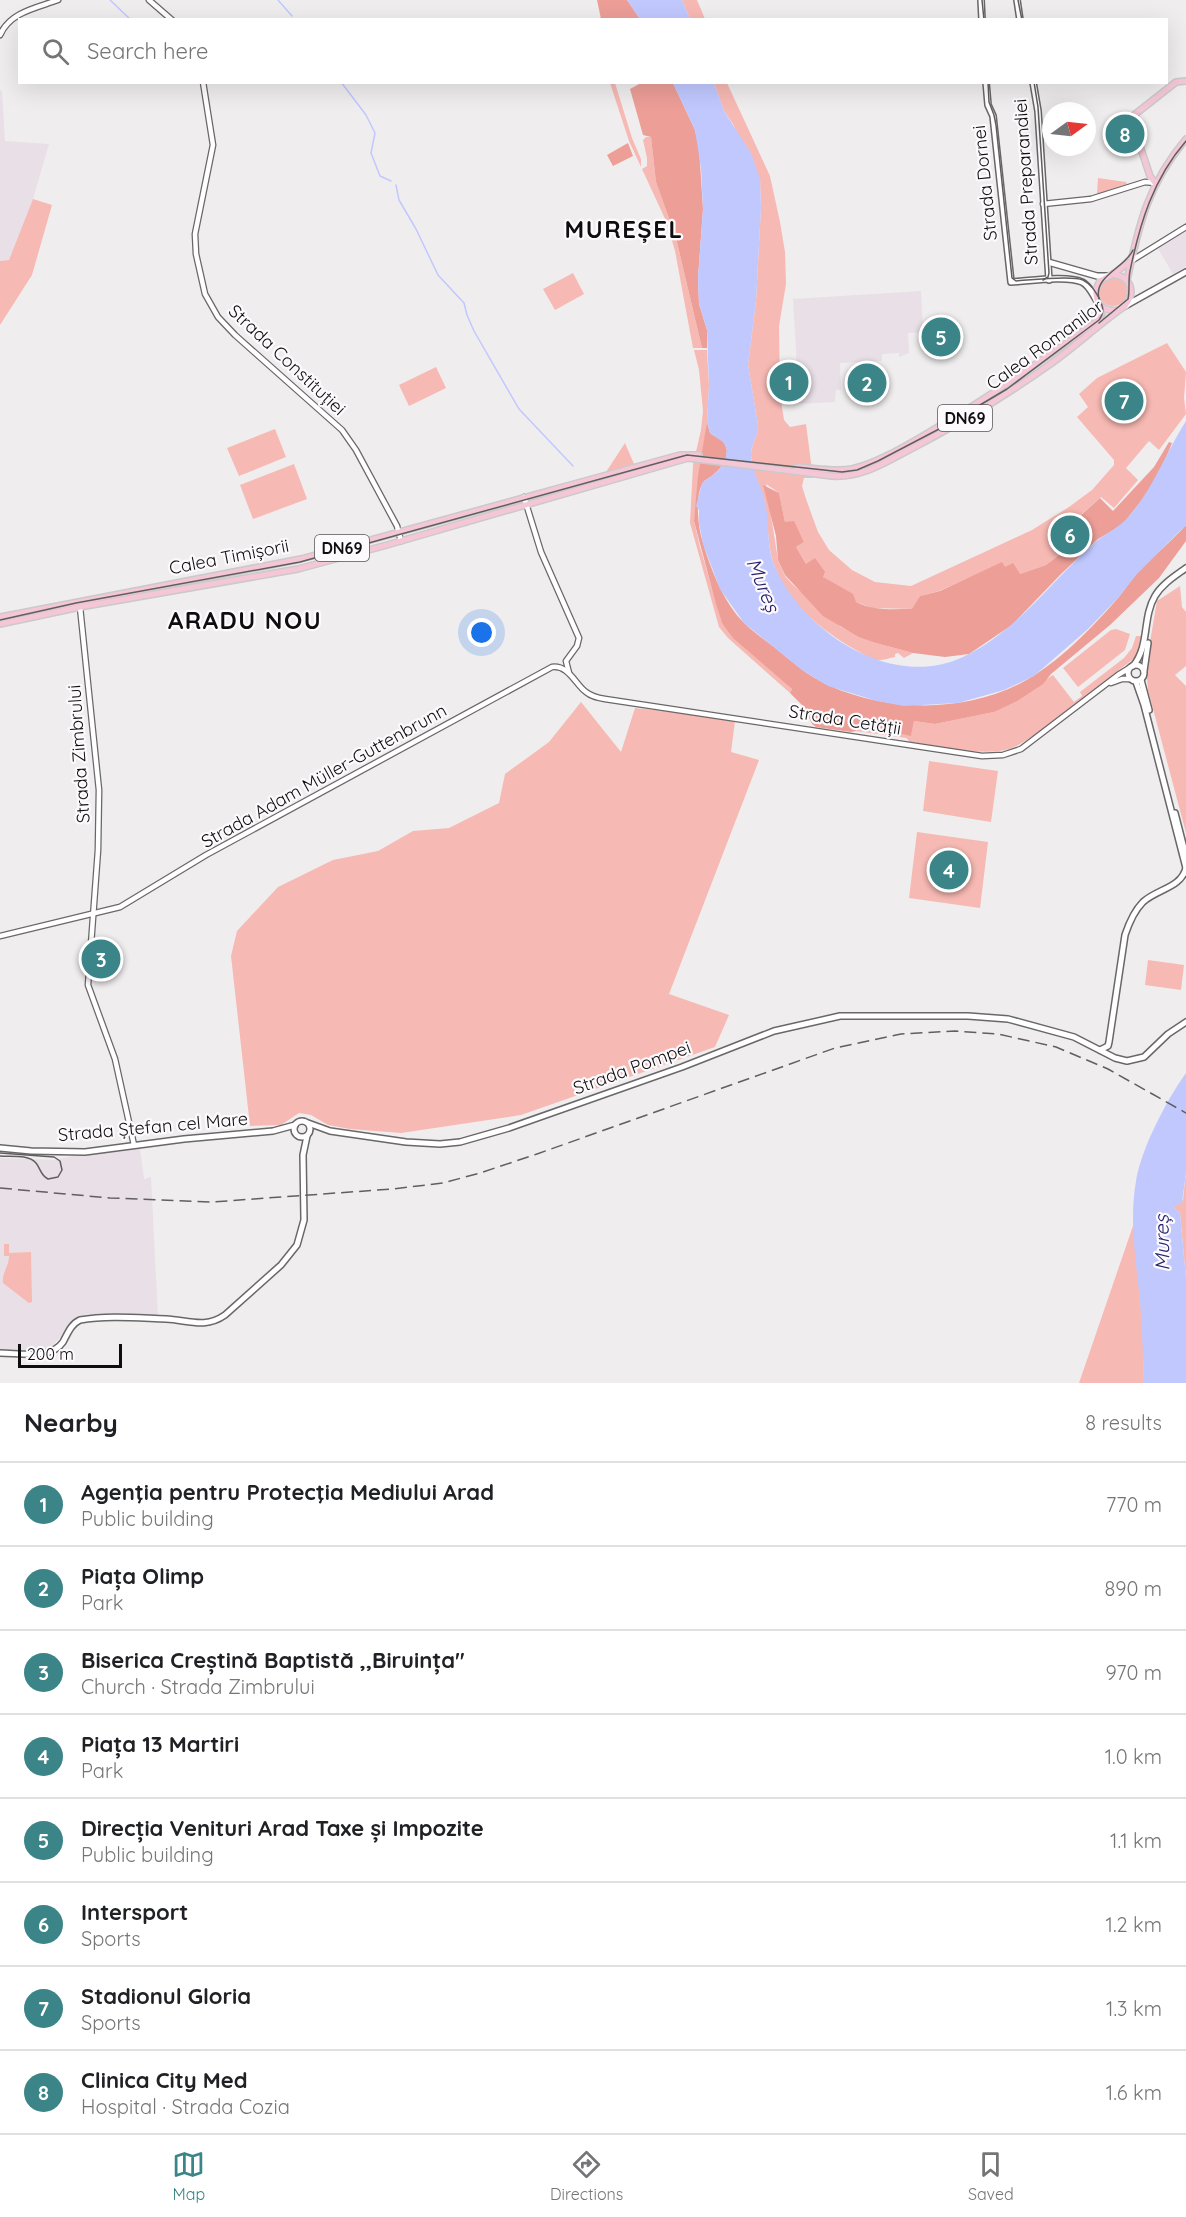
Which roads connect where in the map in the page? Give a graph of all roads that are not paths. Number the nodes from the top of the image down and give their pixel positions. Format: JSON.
{"nodes":[{"id":1,"x":58,"y":0,"type":"edge"},
{"id":2,"x":149,"y":0,"type":"edge"},
{"id":3,"x":981,"y":0,"type":"edge"},
{"id":4,"x":1017,"y":0,"type":"edge"},
{"id":5,"x":170,"y":18,"type":"edge"},
{"id":6,"x":982,"y":18,"type":"edge"},
{"id":7,"x":1020,"y":18,"type":"edge"},
{"id":8,"x":0,"y":35,"type":"edge"},
{"id":9,"x":1186,"y":82,"type":"edge"},
{"id":10,"x":203,"y":84,"type":"edge"},
{"id":11,"x":986,"y":84,"type":"edge"},
{"id":12,"x":1033,"y":84,"type":"edge"},
{"id":13,"x":1186,"y":139,"type":"edge"},
{"id":14,"x":1155,"y":183,"type":"junction"},
{"id":15,"x":1043,"y":204,"type":"junction"},
{"id":16,"x":1186,"y":227,"type":"edge"},
{"id":17,"x":1131,"y":261,"type":"junction"},
{"id":18,"x":1048,"y":262,"type":"junction"},
{"id":19,"x":1186,"y":272,"type":"edge"},
{"id":20,"x":1111,"y":275,"type":"junction"},
{"id":21,"x":1049,"y":280,"type":"junction"},
{"id":22,"x":1127,"y":280,"type":"junction"},
{"id":23,"x":1099,"y":304,"type":"junction"},
{"id":24,"x":1125,"y":306,"type":"junction"},
{"id":25,"x":1119,"y":310,"type":"junction"},
{"id":26,"x":694,"y":456,"type":"junction"},
{"id":27,"x":792,"y":468,"type":"junction"},
{"id":28,"x":524,"y":497,"type":"junction"},
{"id":29,"x":526,"y":504,"type":"junction"},
{"id":30,"x":399,"y":533,"type":"junction"},
{"id":31,"x":401,"y":541,"type":"junction"},
{"id":32,"x":1186,"y":568,"type":"edge"},
{"id":33,"x":1151,"y":605,"type":"junction"},
{"id":34,"x":80,"y":607,"type":"junction"},
{"id":35,"x":0,"y":617,"type":"edge"},
{"id":36,"x":0,"y":624,"type":"edge"},
{"id":37,"x":568,"y":658,"type":"junction"},
{"id":38,"x":552,"y":667,"type":"junction"},
{"id":39,"x":1132,"y":667,"type":"junction"},
{"id":40,"x":1144,"y":671,"type":"junction"},
{"id":41,"x":569,"y":673,"type":"junction"},
{"id":42,"x":1136,"y":680,"type":"junction"},
{"id":43,"x":1106,"y":686,"type":"junction"},
{"id":44,"x":1184,"y":839,"type":"edge"},
{"id":45,"x":1186,"y":855,"type":"edge"},
{"id":46,"x":1186,"y":868,"type":"edge"},
{"id":47,"x":1175,"y":885,"type":"junction"},
{"id":48,"x":1184,"y":885,"type":"dead end"},
{"id":49,"x":92,"y":915,"type":"junction"},
{"id":50,"x":0,"y":936,"type":"edge"},
{"id":51,"x":1186,"y":1022,"type":"edge"},
{"id":52,"x":1100,"y":1050,"type":"junction"},
{"id":53,"x":308,"y":1123,"type":"junction"},
{"id":54,"x":295,"y":1125,"type":"junction"},
{"id":55,"x":273,"y":1131,"type":"junction"},
{"id":56,"x":330,"y":1131,"type":"junction"},
{"id":57,"x":296,"y":1135,"type":"junction"},
{"id":58,"x":308,"y":1135,"type":"junction"},
{"id":59,"x":134,"y":1145,"type":"junction"},
{"id":60,"x":0,"y":1148,"type":"edge"},
{"id":61,"x":303,"y":1155,"type":"junction"},
{"id":62,"x":0,"y":1353,"type":"edge"}],
"edges":[{"from":1,"to":8,"type":"street"},
{"from":2,"to":5,"type":"street"},
{"from":3,"to":6,"type":"main road"},
{"from":4,"to":7,"type":"main road"},
{"from":9,"to":14,"type":"main road"},
{"from":10,"to":30,"type":"street","name":"Strada Constituției"},
{"from":11,"to":21,"type":"main road","name":"Strada Dornei"},
{"from":12,"to":15,"type":"main road","name":"Strada Preparandiei"},
{"from":13,"to":14,"type":"main road"},
{"from":14,"to":15,"type":"street"},
{"from":14,"to":17,"type":"main road"},
{"from":15,"to":18,"type":"main road","name":"Strada Preparandiei"},
{"from":16,"to":17,"type":"street"},
{"from":17,"to":20,"type":"main road"},
{"from":17,"to":22,"type":"main road"},
{"from":18,"to":20,"type":"main road"},
{"from":18,"to":21,"type":"main road","name":"Strada Preparandiei"},
{"from":19,"to":24,"type":"main road"},
{"from":20,"to":22,"type":"main road"},
{"from":20,"to":23,"type":"main road"},
{"from":21,"to":23,"type":"main road"},
{"from":22,"to":24,"type":"main road"},
{"from":23,"to":25,"type":"main road"},
{"from":23,"to":27,"type":"main road","name":"Calea Romanilor","number":"DN69"},
{"from":24,"to":25,"type":"main road"},
{"from":25,"to":27,"type":"main road","name":"Calea Romanilor","number":"DN69"},
{"from":26,"to":27,"type":"main road","number":"DN69"},
{"from":26,"to":28,"type":"main road","name":"Calea Timișorii","number":"DN69"},
{"from":26,"to":29,"type":"main road","name":"Calea Timișorii","number":"DN69"},
{"from":28,"to":29,"type":"street"},
{"from":28,"to":30,"type":"main road","name":"Calea Timișorii","number":"DN69"},
{"from":29,"to":31,"type":"main road","name":"Calea Timișorii","number":"DN69"},
{"from":29,"to":37,"type":"street"},
{"from":30,"to":31,"type":"street","name":"Strada Constituției"},
{"from":30,"to":35,"type":"main road","name":"Calea Timișorii","number":"DN69"},
{"from":31,"to":34,"type":"main road","name":"Calea Timișorii","number":"DN69"},
{"from":32,"to":33,"type":"main road","name":"Strada Cetății"},
{"from":33,"to":39,"type":"main road","name":"Strada Cetății"},
{"from":33,"to":40,"type":"main road"},
{"from":34,"to":36,"type":"main road","name":"Calea Timișorii","number":"DN69"},
{"from":34,"to":49,"type":"street","name":"Strada Zimbrului"},
{"from":37,"to":38,"type":"street","name":"Strada Adam Müller-Guttenbrunn"},
{"from":37,"to":41,"type":"street"},
{"from":38,"to":41,"type":"street"},
{"from":38,"to":49,"type":"street","name":"Strada Adam Müller-Guttenbrunn"},
{"from":39,"to":40,"type":"main road"},
{"from":39,"to":42,"type":"main road","name":"Strada Cetății"},
{"from":39,"to":43,"type":"street","name":"Strada Cetății"},
{"from":40,"to":42,"type":"main road"},
{"from":41,"to":43,"type":"street","name":"Strada Cetății"},
{"from":42,"to":43,"type":"street","name":"Strada Cetății"},
{"from":42,"to":44,"type":"main road"},
{"from":42,"to":46,"type":"main road"},
{"from":44,"to":45,"type":"main road"},
{"from":46,"to":47,"type":"main road"},
{"from":47,"to":48,"type":"main road"},
{"from":47,"to":52,"type":"main road"},
{"from":49,"to":50,"type":"street","name":"Strada Adam Müller-Guttenbrunn"},
{"from":49,"to":59,"type":"street","name":"Strada Zimbrului"},
{"from":51,"to":52,"type":"main road","name":"Strada Pompei"},
{"from":52,"to":56,"type":"main road","name":"Strada Pompei"},
{"from":53,"to":54,"type":"main road"},
{"from":53,"to":56,"type":"main road"},
{"from":53,"to":58,"type":"main road"},
{"from":54,"to":55,"type":"main road","name":"Strada Ștefan cel Mare"},
{"from":54,"to":57,"type":"main road"},
{"from":55,"to":57,"type":"main road","name":"Strada Ștefan cel Mare"},
{"from":55,"to":59,"type":"main road","name":"Strada Ștefan cel Mare"},
{"from":56,"to":58,"type":"main road"},
{"from":57,"to":58,"type":"main road"},
{"from":57,"to":61,"type":"main road"},
{"from":58,"to":61,"type":"main road"},
{"from":59,"to":60,"type":"main road","name":"Strada Ștefan cel Mare"},
{"from":61,"to":62,"type":"main road"}]}
